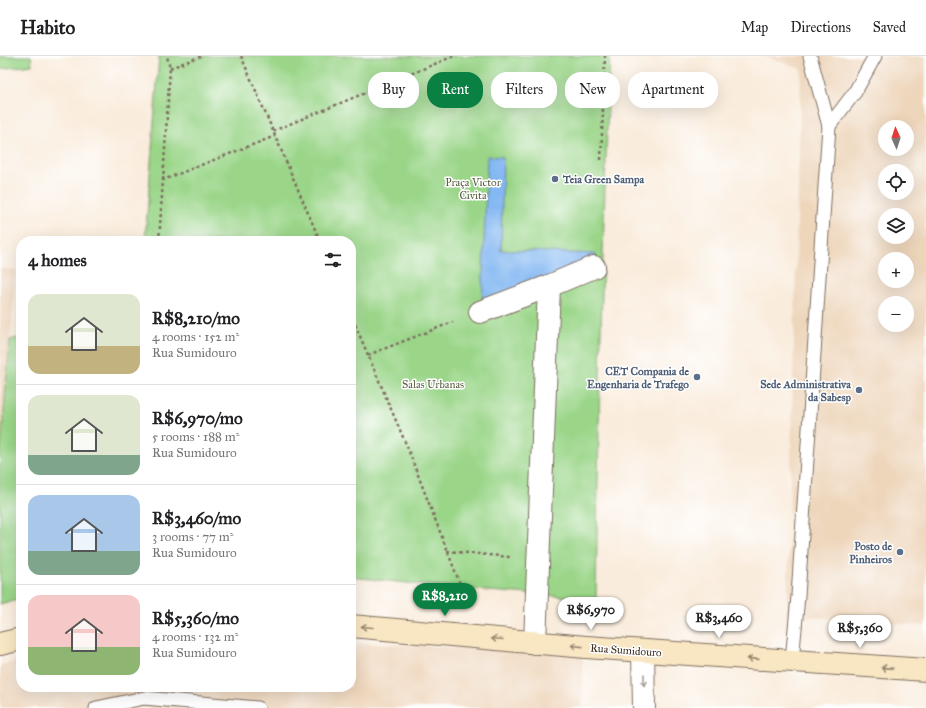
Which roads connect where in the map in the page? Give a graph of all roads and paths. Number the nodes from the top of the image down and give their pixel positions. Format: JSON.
{"nodes":[{"id":1,"x":167,"y":56,"type":"edge"},
{"id":2,"x":202,"y":56,"type":"edge"},
{"id":3,"x":241,"y":56,"type":"edge"},
{"id":4,"x":454,"y":56,"type":"edge"},
{"id":5,"x":605,"y":56,"type":"edge"},
{"id":6,"x":810,"y":56,"type":"edge"},
{"id":7,"x":875,"y":56,"type":"edge"},
{"id":8,"x":170,"y":68,"type":"junction"},
{"id":9,"x":830,"y":126,"type":"junction"},
{"id":10,"x":273,"y":131,"type":"junction"},
{"id":11,"x":275,"y":136,"type":"junction"},
{"id":12,"x":601,"y":160,"type":"dead end"},
{"id":13,"x":162,"y":180,"type":"junction"},
{"id":14,"x":159,"y":236,"type":"edge"},
{"id":15,"x":318,"y":236,"type":"edge"},
{"id":16,"x":594,"y":268,"type":"dead end"},
{"id":17,"x":549,"y":286,"type":"junction"},
{"id":18,"x":480,"y":312,"type":"joint"},
{"id":19,"x":356,"y":330,"type":"edge"},
{"id":20,"x":368,"y":354,"type":"junction"},
{"id":21,"x":447,"y":551,"type":"junction"},
{"id":22,"x":539,"y":560,"type":"junction"},
{"id":23,"x":356,"y":626,"type":"edge"},
{"id":24,"x":472,"y":637,"type":"junction"},
{"id":25,"x":16,"y":640,"type":"edge"},
{"id":26,"x":535,"y":643,"type":"junction"},
{"id":27,"x":0,"y":644,"type":"edge"},
{"id":28,"x":643,"y":651,"type":"junction"},
{"id":29,"x":792,"y":661,"type":"junction"},
{"id":30,"x":926,"y":670,"type":"edge"},
{"id":31,"x":96,"y":708,"type":"edge"},
{"id":32,"x":258,"y":708,"type":"edge"},
{"id":33,"x":644,"y":708,"type":"edge"}],
"edges":[{"from":1,"to":8,"type":"path"},
{"from":2,"to":8,"type":"path"},
{"from":3,"to":10,"type":"path"},
{"from":4,"to":10,"type":"path"},
{"from":5,"to":12,"type":"path"},
{"from":6,"to":9,"type":"lane"},
{"from":7,"to":9,"type":"lane"},
{"from":8,"to":13,"type":"path"},
{"from":9,"to":29,"type":"lane"},
{"from":10,"to":11,"type":"path"},
{"from":11,"to":13,"type":"path"},
{"from":11,"to":15,"type":"path"},
{"from":13,"to":14,"type":"path"},
{"from":16,"to":17,"type":"street"},
{"from":17,"to":18,"type":"street"},
{"from":17,"to":22,"type":"street"},
{"from":18,"to":20,"type":"path"},
{"from":19,"to":20,"type":"path"},
{"from":20,"to":21,"type":"path"},
{"from":21,"to":22,"type":"path"},
{"from":21,"to":24,"type":"path"},
{"from":22,"to":26,"type":"street"},
{"from":24,"to":23,"type":"main road","name":"Rua Sumidouro","one_way":true},
{"from":26,"to":24,"type":"main road","name":"Rua Sumidouro","one_way":true},
{"from":25,"to":27,"type":"main road"},
{"from":28,"to":26,"type":"main road","name":"Rua Sumidouro","one_way":true},
{"from":29,"to":28,"type":"main road","name":"Rua Sumidouro","one_way":true},
{"from":28,"to":33,"type":"street","one_way":true},
{"from":30,"to":29,"type":"main road","name":"Rua Sumidouro","one_way":true},
{"from":31,"to":32,"type":"lane"}]}
